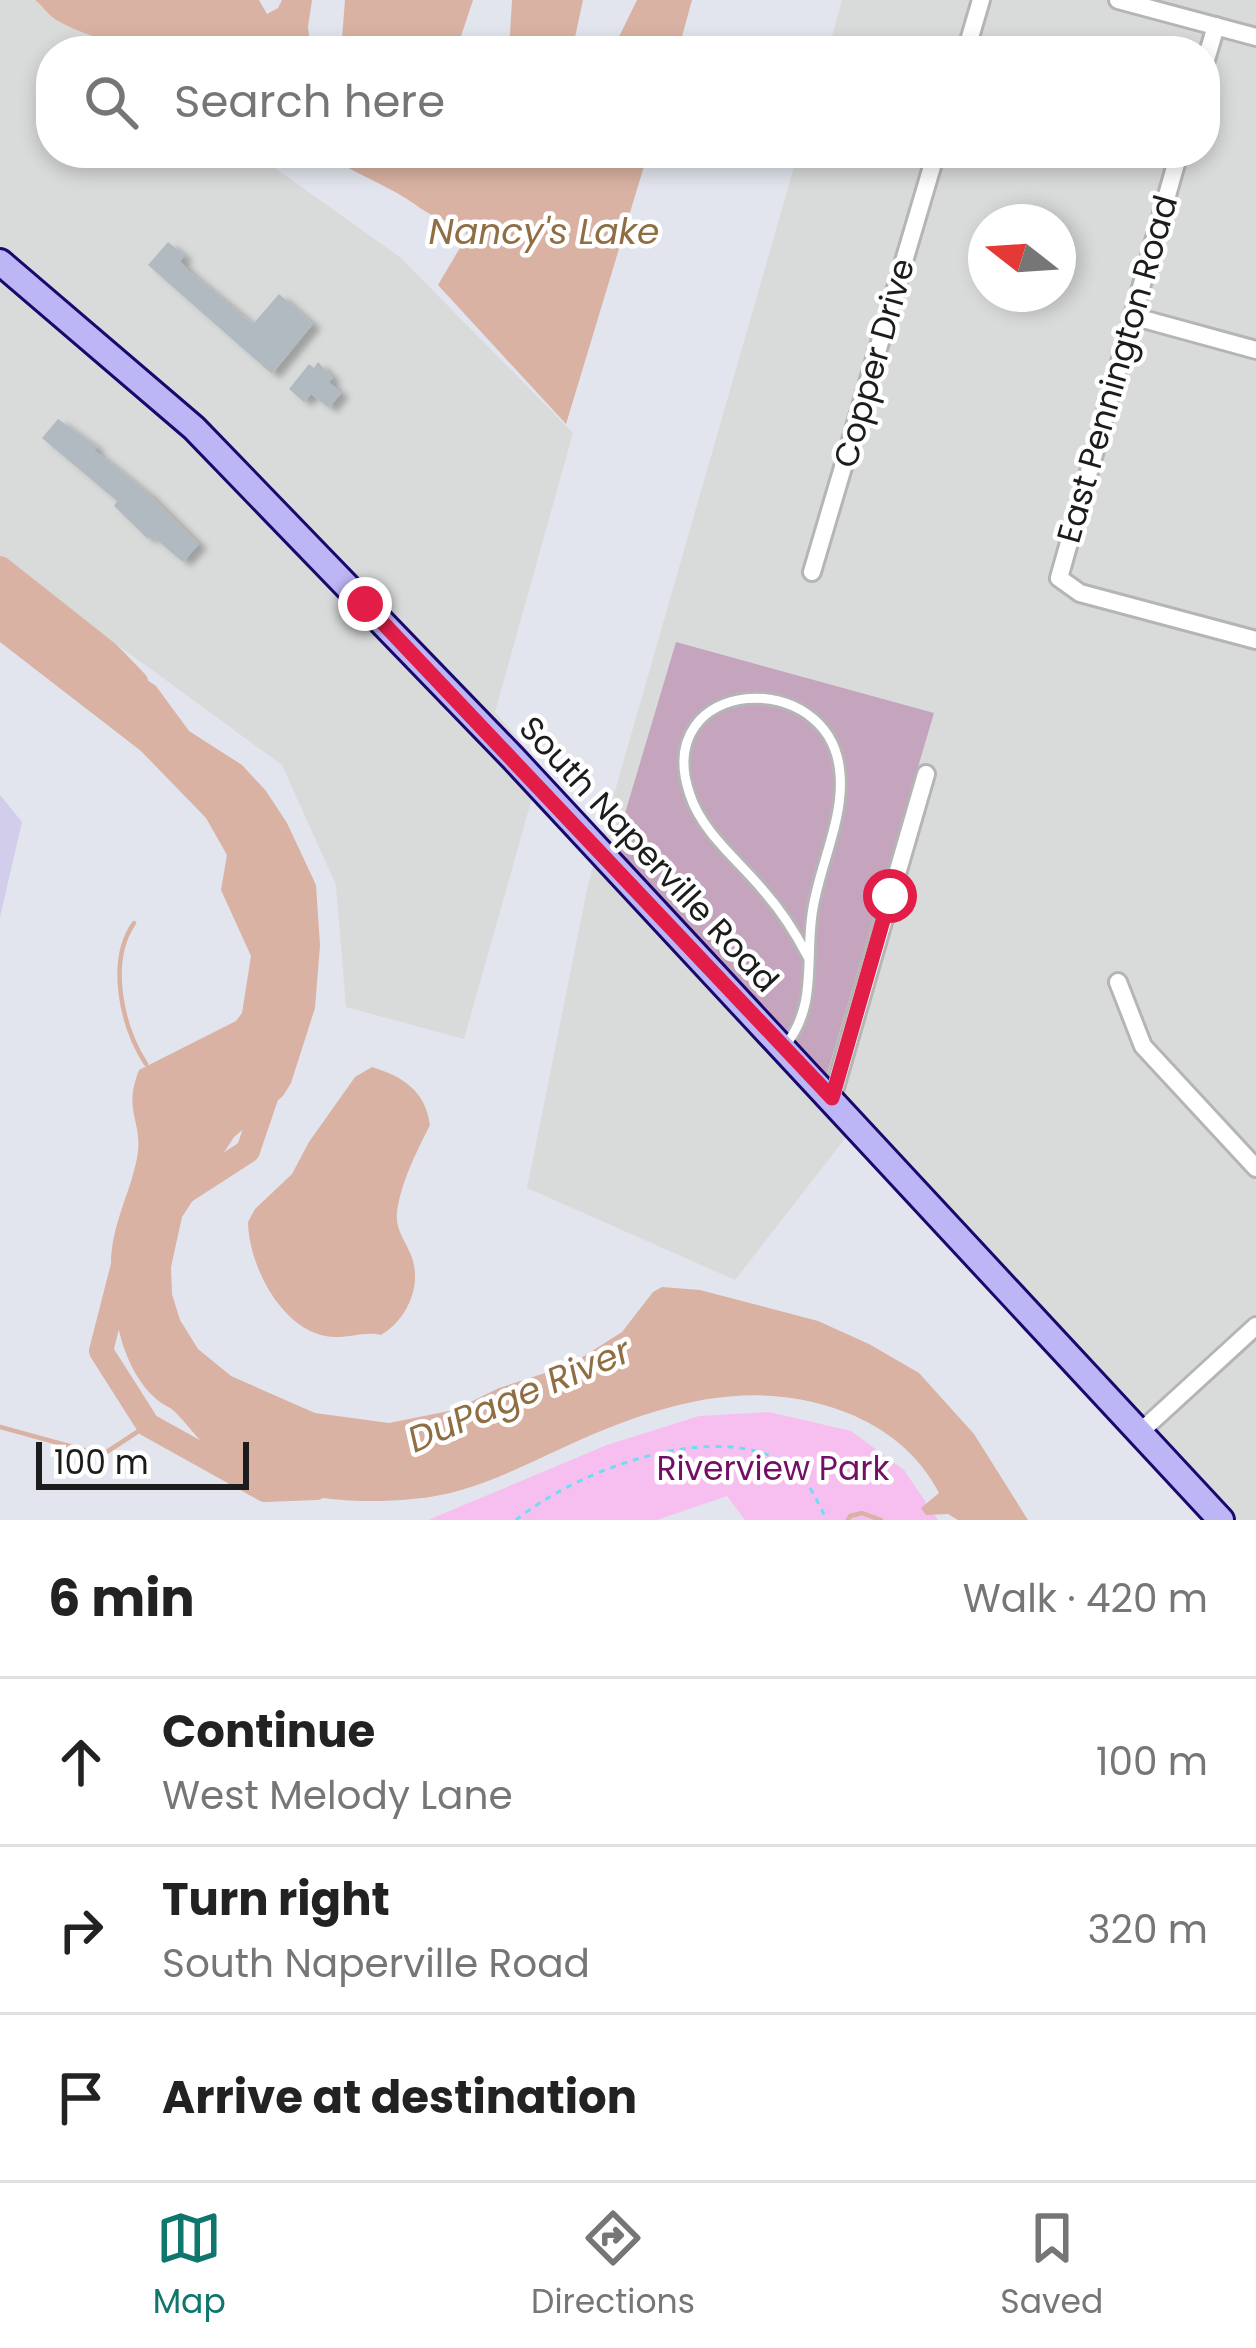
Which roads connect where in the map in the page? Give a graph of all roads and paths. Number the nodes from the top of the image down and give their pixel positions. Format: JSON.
{"nodes":[{"id":1,"x":981,"y":0,"type":"edge"},
{"id":2,"x":1118,"y":0,"type":"edge"},
{"id":3,"x":1216,"y":26,"type":"junction"},
{"id":4,"x":970,"y":36,"type":"edge"},
{"id":5,"x":1213,"y":36,"type":"edge"},
{"id":6,"x":1256,"y":38,"type":"edge"},
{"id":7,"x":931,"y":168,"type":"edge"},
{"id":8,"x":1175,"y":168,"type":"edge"},
{"id":9,"x":0,"y":262,"type":"edge"},
{"id":10,"x":1132,"y":316,"type":"junction"},
{"id":11,"x":1256,"y":350,"type":"edge"},
{"id":12,"x":812,"y":572,"type":"dead end"},
{"id":13,"x":1256,"y":640,"type":"edge"},
{"id":14,"x":926,"y":774,"type":"dead end"},
{"id":15,"x":808,"y":957,"type":"junction"},
{"id":16,"x":1118,"y":982,"type":"dead end"},
{"id":17,"x":784,"y":1047,"type":"junction"},
{"id":18,"x":832,"y":1098,"type":"junction"},
{"id":19,"x":1256,"y":1168,"type":"edge"},
{"id":20,"x":1256,"y":1326,"type":"edge"},
{"id":21,"x":1138,"y":1434,"type":"junction"},
{"id":22,"x":516,"y":1520,"type":"edge"},
{"id":23,"x":827,"y":1520,"type":"edge"},
{"id":24,"x":1221,"y":1520,"type":"edge"}],
"edges":[{"from":1,"to":4,"type":"street"},
{"from":2,"to":3,"type":"street"},
{"from":3,"to":5,"type":"street"},
{"from":3,"to":6,"type":"street"},
{"from":7,"to":12,"type":"street","name":"Copper Drive"},
{"from":8,"to":10,"type":"street","name":"East Pennington Road"},
{"from":9,"to":17,"type":"main road","name":"South Naperville Road"},
{"from":10,"to":11,"type":"street"},
{"from":10,"to":13,"type":"street","name":"East Pennington Road"},
{"from":14,"to":18,"type":"street"},
{"from":15,"to":15,"type":"lane"},
{"from":15,"to":17,"type":"lane"},
{"from":16,"to":19,"type":"street"},
{"from":17,"to":18,"type":"main road","name":"South Naperville Road"},
{"from":18,"to":21,"type":"main road","name":"South Naperville Road"},
{"from":20,"to":21,"type":"street"},
{"from":21,"to":24,"type":"main road","name":"South Naperville Road"},
{"from":22,"to":23,"type":"path"}]}
